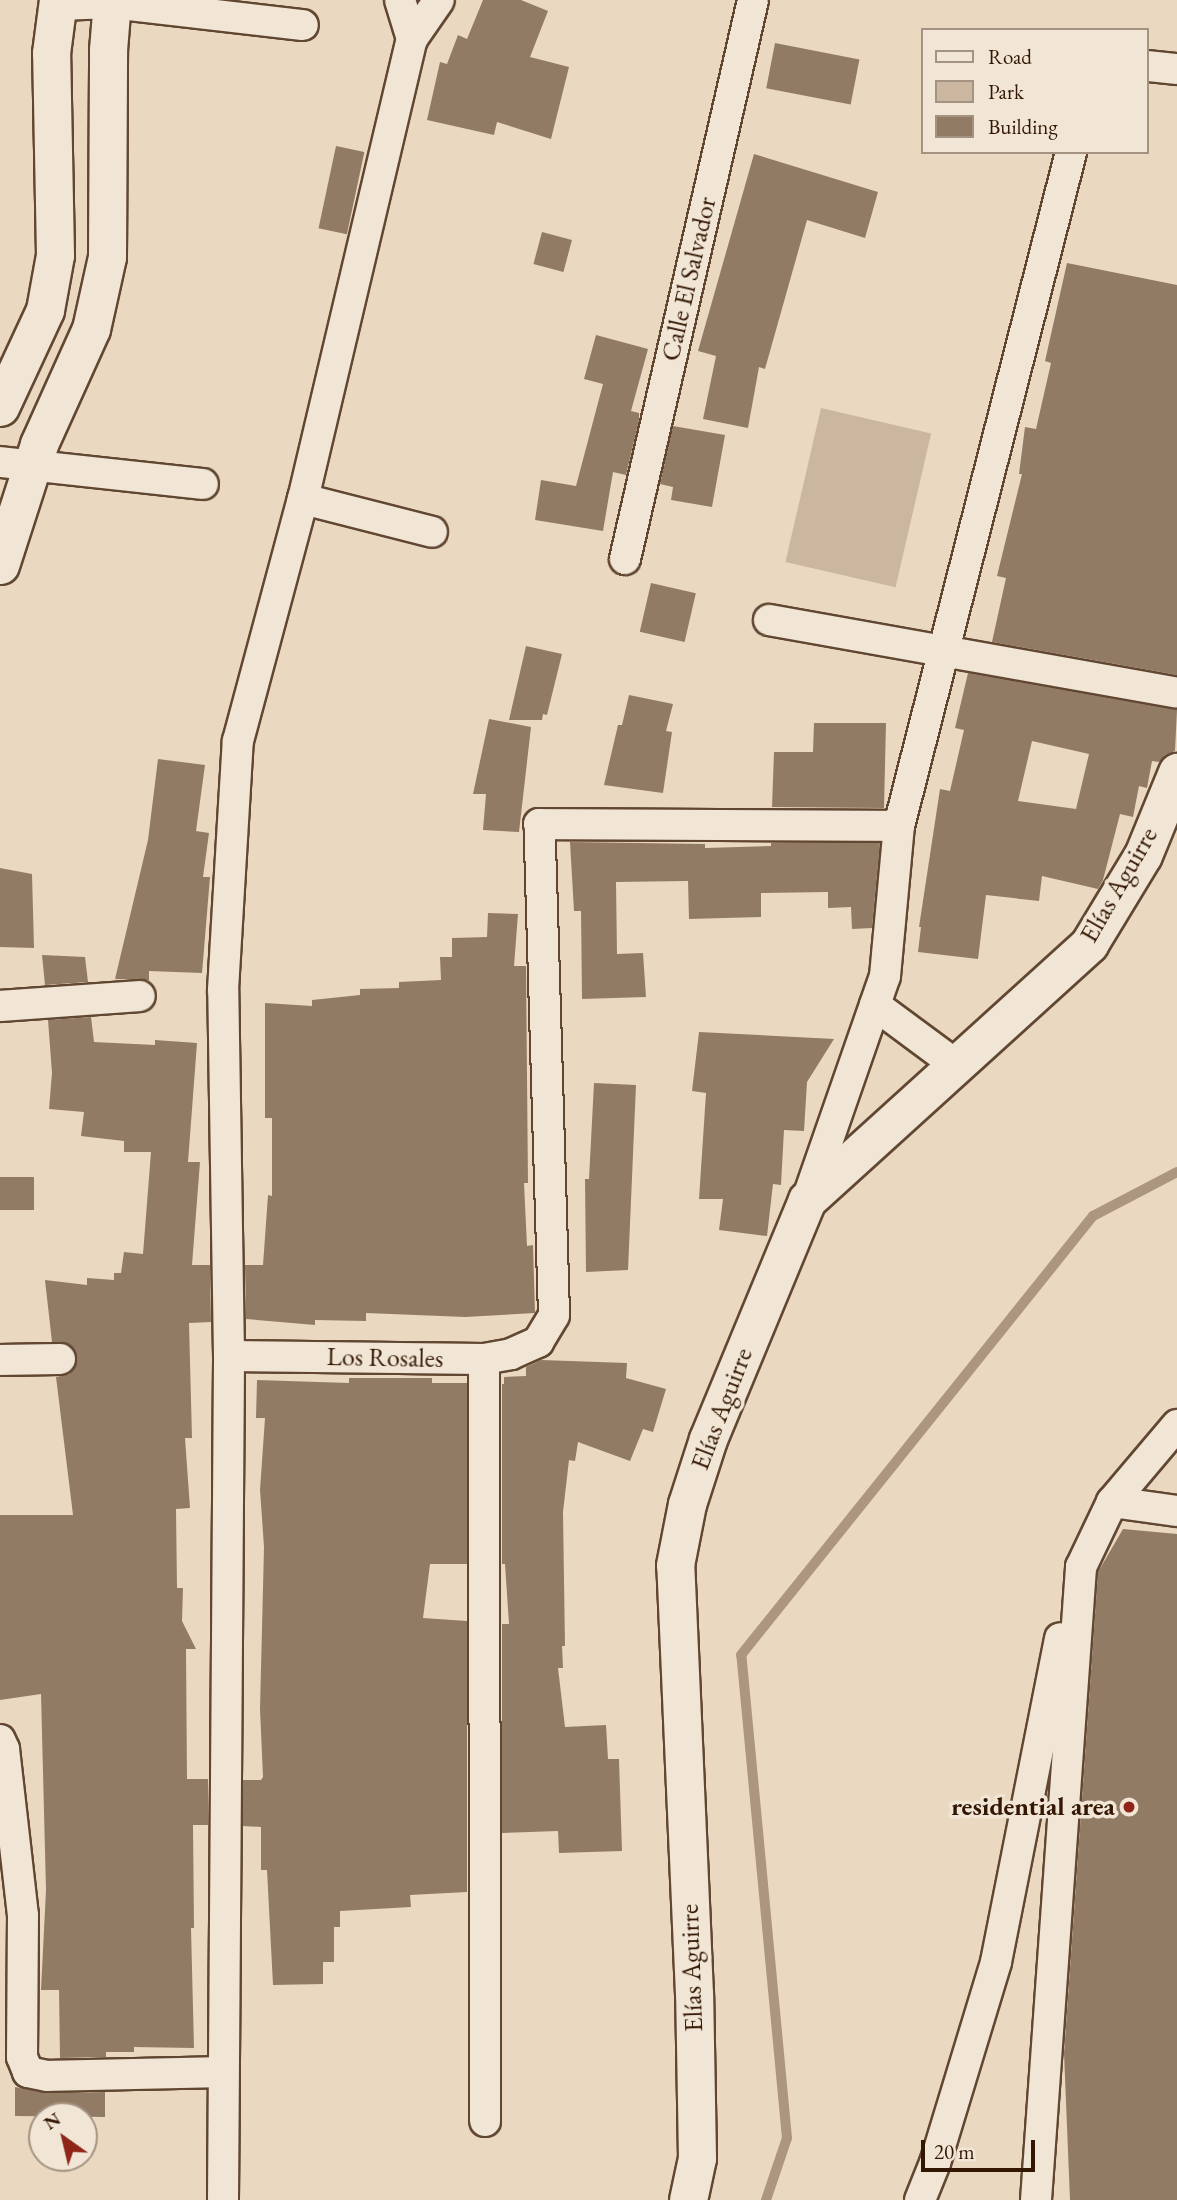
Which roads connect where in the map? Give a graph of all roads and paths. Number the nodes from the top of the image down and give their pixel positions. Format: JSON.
{"nodes":[{"id":1,"x":400,"y":0,"type":"edge"},
{"id":2,"x":439,"y":0,"type":"edge"},
{"id":3,"x":753,"y":0,"type":"edge"},
{"id":4,"x":112,"y":2,"type":"edge"},
{"id":5,"x":58,"y":3,"type":"edge"},
{"id":6,"x":303,"y":25,"type":"dead end"},
{"id":7,"x":412,"y":39,"type":"junction"},
{"id":8,"x":1149,"y":66,"type":"edge"},
{"id":9,"x":1177,"y":69,"type":"edge"},
{"id":10,"x":1070,"y":154,"type":"edge"},
{"id":11,"x":0,"y":407,"type":"edge"},
{"id":12,"x":15,"y":465,"type":"edge"},
{"id":13,"x":203,"y":484,"type":"dead end"},
{"id":14,"x":303,"y":499,"type":"junction"},
{"id":15,"x":432,"y":533,"type":"dead end"},
{"id":16,"x":625,"y":559,"type":"dead end"},
{"id":17,"x":0,"y":565,"type":"edge"},
{"id":18,"x":769,"y":620,"type":"dead end"},
{"id":19,"x":944,"y":651,"type":"junction"},
{"id":20,"x":1177,"y":693,"type":"edge"},
{"id":21,"x":1177,"y":772,"type":"edge"},
{"id":22,"x":899,"y":826,"type":"junction"},
{"id":23,"x":140,"y":996,"type":"dead end"},
{"id":24,"x":875,"y":1005,"type":"junction"},
{"id":25,"x":0,"y":1006,"type":"edge"},
{"id":26,"x":956,"y":1065,"type":"junction"},
{"id":27,"x":807,"y":1200,"type":"junction"},
{"id":28,"x":229,"y":1356,"type":"junction"},
{"id":29,"x":60,"y":1359,"type":"dead end"},
{"id":30,"x":484,"y":1359,"type":"junction"},
{"id":31,"x":0,"y":1360,"type":"edge"},
{"id":32,"x":1177,"y":1425,"type":"edge"},
{"id":33,"x":1112,"y":1502,"type":"junction"},
{"id":34,"x":1177,"y":1511,"type":"edge"},
{"id":35,"x":1081,"y":1567,"type":"junction"},
{"id":36,"x":0,"y":1740,"type":"edge"},
{"id":37,"x":222,"y":2073,"type":"junction"},
{"id":38,"x":485,"y":2122,"type":"dead end"},
{"id":39,"x":223,"y":2200,"type":"edge"},
{"id":40,"x":688,"y":2200,"type":"edge"},
{"id":41,"x":920,"y":2200,"type":"edge"},
{"id":42,"x":1036,"y":2200,"type":"edge"}],
"edges":[{"from":1,"to":7,"type":"street"},
{"from":2,"to":7,"type":"street"},
{"from":3,"to":16,"type":"street","name":"Calle El Salvador"},
{"from":4,"to":5,"type":"street"},
{"from":4,"to":6,"type":"street"},
{"from":4,"to":12,"type":"street"},
{"from":5,"to":11,"type":"street"},
{"from":7,"to":14,"type":"street"},
{"from":8,"to":9,"type":"street"},
{"from":10,"to":19,"type":"street"},
{"from":12,"to":13,"type":"street"},
{"from":12,"to":17,"type":"street"},
{"from":14,"to":15,"type":"street"},
{"from":14,"to":28,"type":"street"},
{"from":18,"to":19,"type":"street"},
{"from":19,"to":20,"type":"street"},
{"from":19,"to":22,"type":"street"},
{"from":21,"to":26,"type":"street","name":"Elías Aguirre"},
{"from":22,"to":24,"type":"street"},
{"from":22,"to":30,"type":"street","name":"Los Rosales"},
{"from":23,"to":25,"type":"street"},
{"from":24,"to":26,"type":"street"},
{"from":24,"to":27,"type":"street"},
{"from":26,"to":27,"type":"street","name":"Elías Aguirre"},
{"from":27,"to":40,"type":"street","name":"Elías Aguirre"},
{"from":28,"to":30,"type":"street","name":"Los Rosales"},
{"from":28,"to":37,"type":"street"},
{"from":29,"to":31,"type":"street"},
{"from":30,"to":38,"type":"street"},
{"from":32,"to":33,"type":"street"},
{"from":33,"to":34,"type":"street"},
{"from":33,"to":35,"type":"street"},
{"from":35,"to":41,"type":"street"},
{"from":35,"to":42,"type":"street"},
{"from":36,"to":37,"type":"street"},
{"from":37,"to":39,"type":"street"}]}
